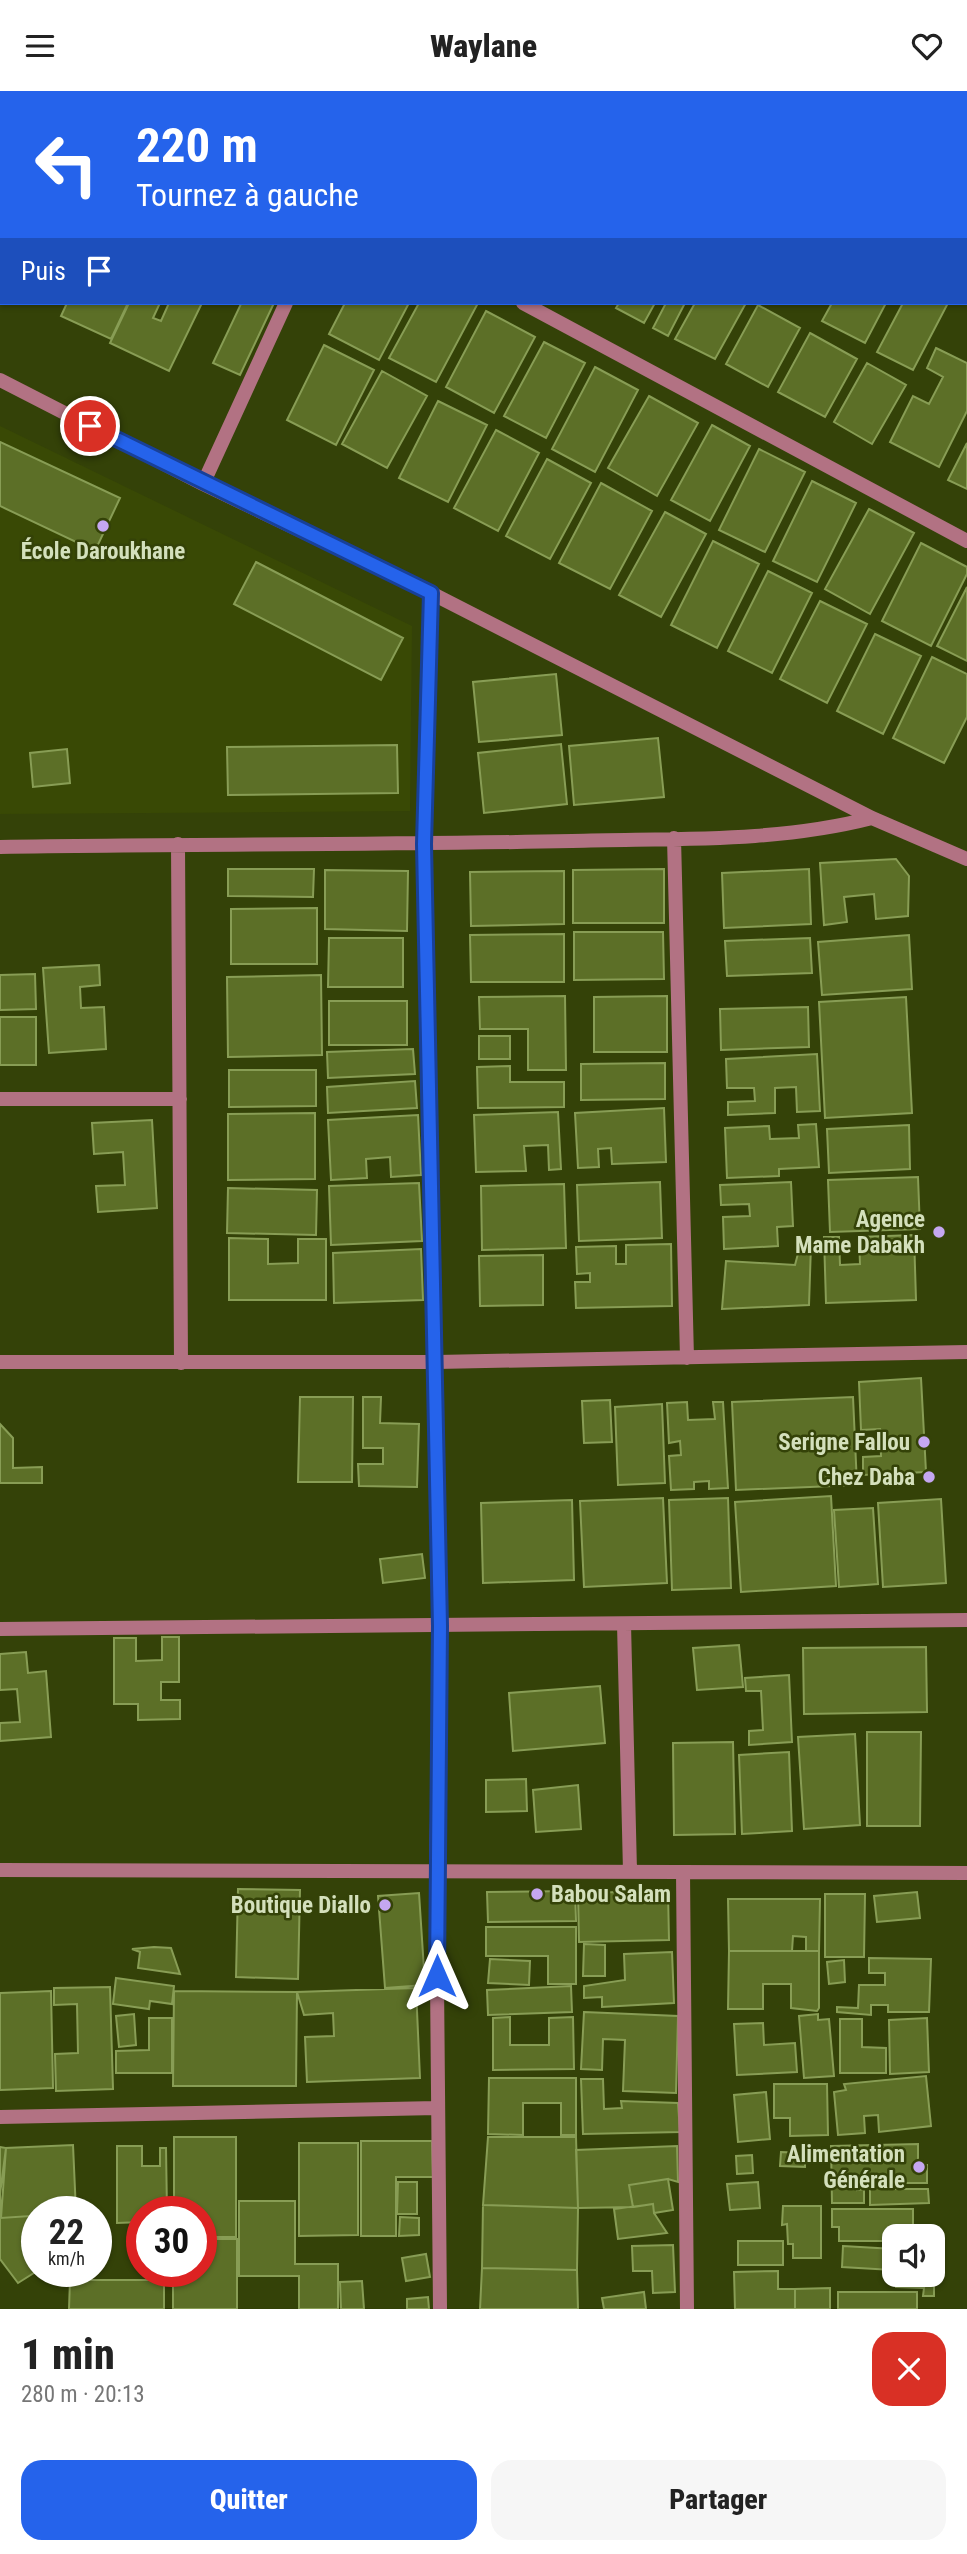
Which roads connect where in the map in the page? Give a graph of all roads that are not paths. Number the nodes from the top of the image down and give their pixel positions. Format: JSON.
{"nodes":[{"id":1,"x":285,"y":305,"type":"edge"},
{"id":2,"x":527,"y":305,"type":"edge"},
{"id":3,"x":0,"y":380,"type":"edge"},
{"id":4,"x":203,"y":484,"type":"junction"},
{"id":5,"x":967,"y":541,"type":"edge"},
{"id":6,"x":431,"y":593,"type":"junction"},
{"id":7,"x":873,"y":818,"type":"junction"},
{"id":8,"x":674,"y":838,"type":"junction"},
{"id":9,"x":424,"y":844,"type":"junction"},
{"id":10,"x":178,"y":845,"type":"junction"},
{"id":11,"x":0,"y":847,"type":"edge"},
{"id":12,"x":967,"y":859,"type":"edge"},
{"id":13,"x":0,"y":1099,"type":"edge"},
{"id":14,"x":180,"y":1099,"type":"junction"},
{"id":15,"x":967,"y":1352,"type":"edge"},
{"id":16,"x":687,"y":1358,"type":"junction"},
{"id":17,"x":0,"y":1362,"type":"edge"},
{"id":18,"x":437,"y":1362,"type":"junction"},
{"id":19,"x":181,"y":1363,"type":"junction"},
{"id":20,"x":967,"y":1620,"type":"edge"},
{"id":21,"x":624,"y":1624,"type":"junction"},
{"id":22,"x":440,"y":1626,"type":"junction"},
{"id":23,"x":0,"y":1629,"type":"edge"},
{"id":24,"x":0,"y":1870,"type":"edge"},
{"id":25,"x":436,"y":1870,"type":"junction"},
{"id":26,"x":630,"y":1871,"type":"junction"},
{"id":27,"x":683,"y":1872,"type":"junction"},
{"id":28,"x":967,"y":1873,"type":"edge"},
{"id":29,"x":438,"y":2108,"type":"junction"},
{"id":30,"x":0,"y":2117,"type":"edge"},
{"id":31,"x":440,"y":2309,"type":"edge"},
{"id":32,"x":687,"y":2309,"type":"edge"}],
"edges":[{"from":1,"to":4,"type":"street"},
{"from":2,"to":5,"type":"street"},
{"from":3,"to":4,"type":"street"},
{"from":4,"to":6,"type":"street"},
{"from":6,"to":7,"type":"street"},
{"from":6,"to":9,"type":"street"},
{"from":7,"to":8,"type":"street"},
{"from":7,"to":12,"type":"street"},
{"from":8,"to":9,"type":"street"},
{"from":8,"to":16,"type":"street"},
{"from":9,"to":10,"type":"street"},
{"from":9,"to":18,"type":"street"},
{"from":10,"to":11,"type":"street"},
{"from":10,"to":14,"type":"street"},
{"from":13,"to":14,"type":"street"},
{"from":14,"to":19,"type":"street"},
{"from":15,"to":16,"type":"street"},
{"from":16,"to":18,"type":"street"},
{"from":17,"to":19,"type":"street"},
{"from":18,"to":19,"type":"street"},
{"from":18,"to":22,"type":"street"},
{"from":20,"to":21,"type":"street"},
{"from":21,"to":22,"type":"street"},
{"from":21,"to":26,"type":"street"},
{"from":22,"to":23,"type":"street"},
{"from":22,"to":25,"type":"street"},
{"from":24,"to":25,"type":"street"},
{"from":25,"to":26,"type":"street"},
{"from":25,"to":29,"type":"street"},
{"from":26,"to":27,"type":"street"},
{"from":27,"to":28,"type":"street"},
{"from":27,"to":32,"type":"street"},
{"from":29,"to":30,"type":"street"},
{"from":29,"to":31,"type":"street"}]}
